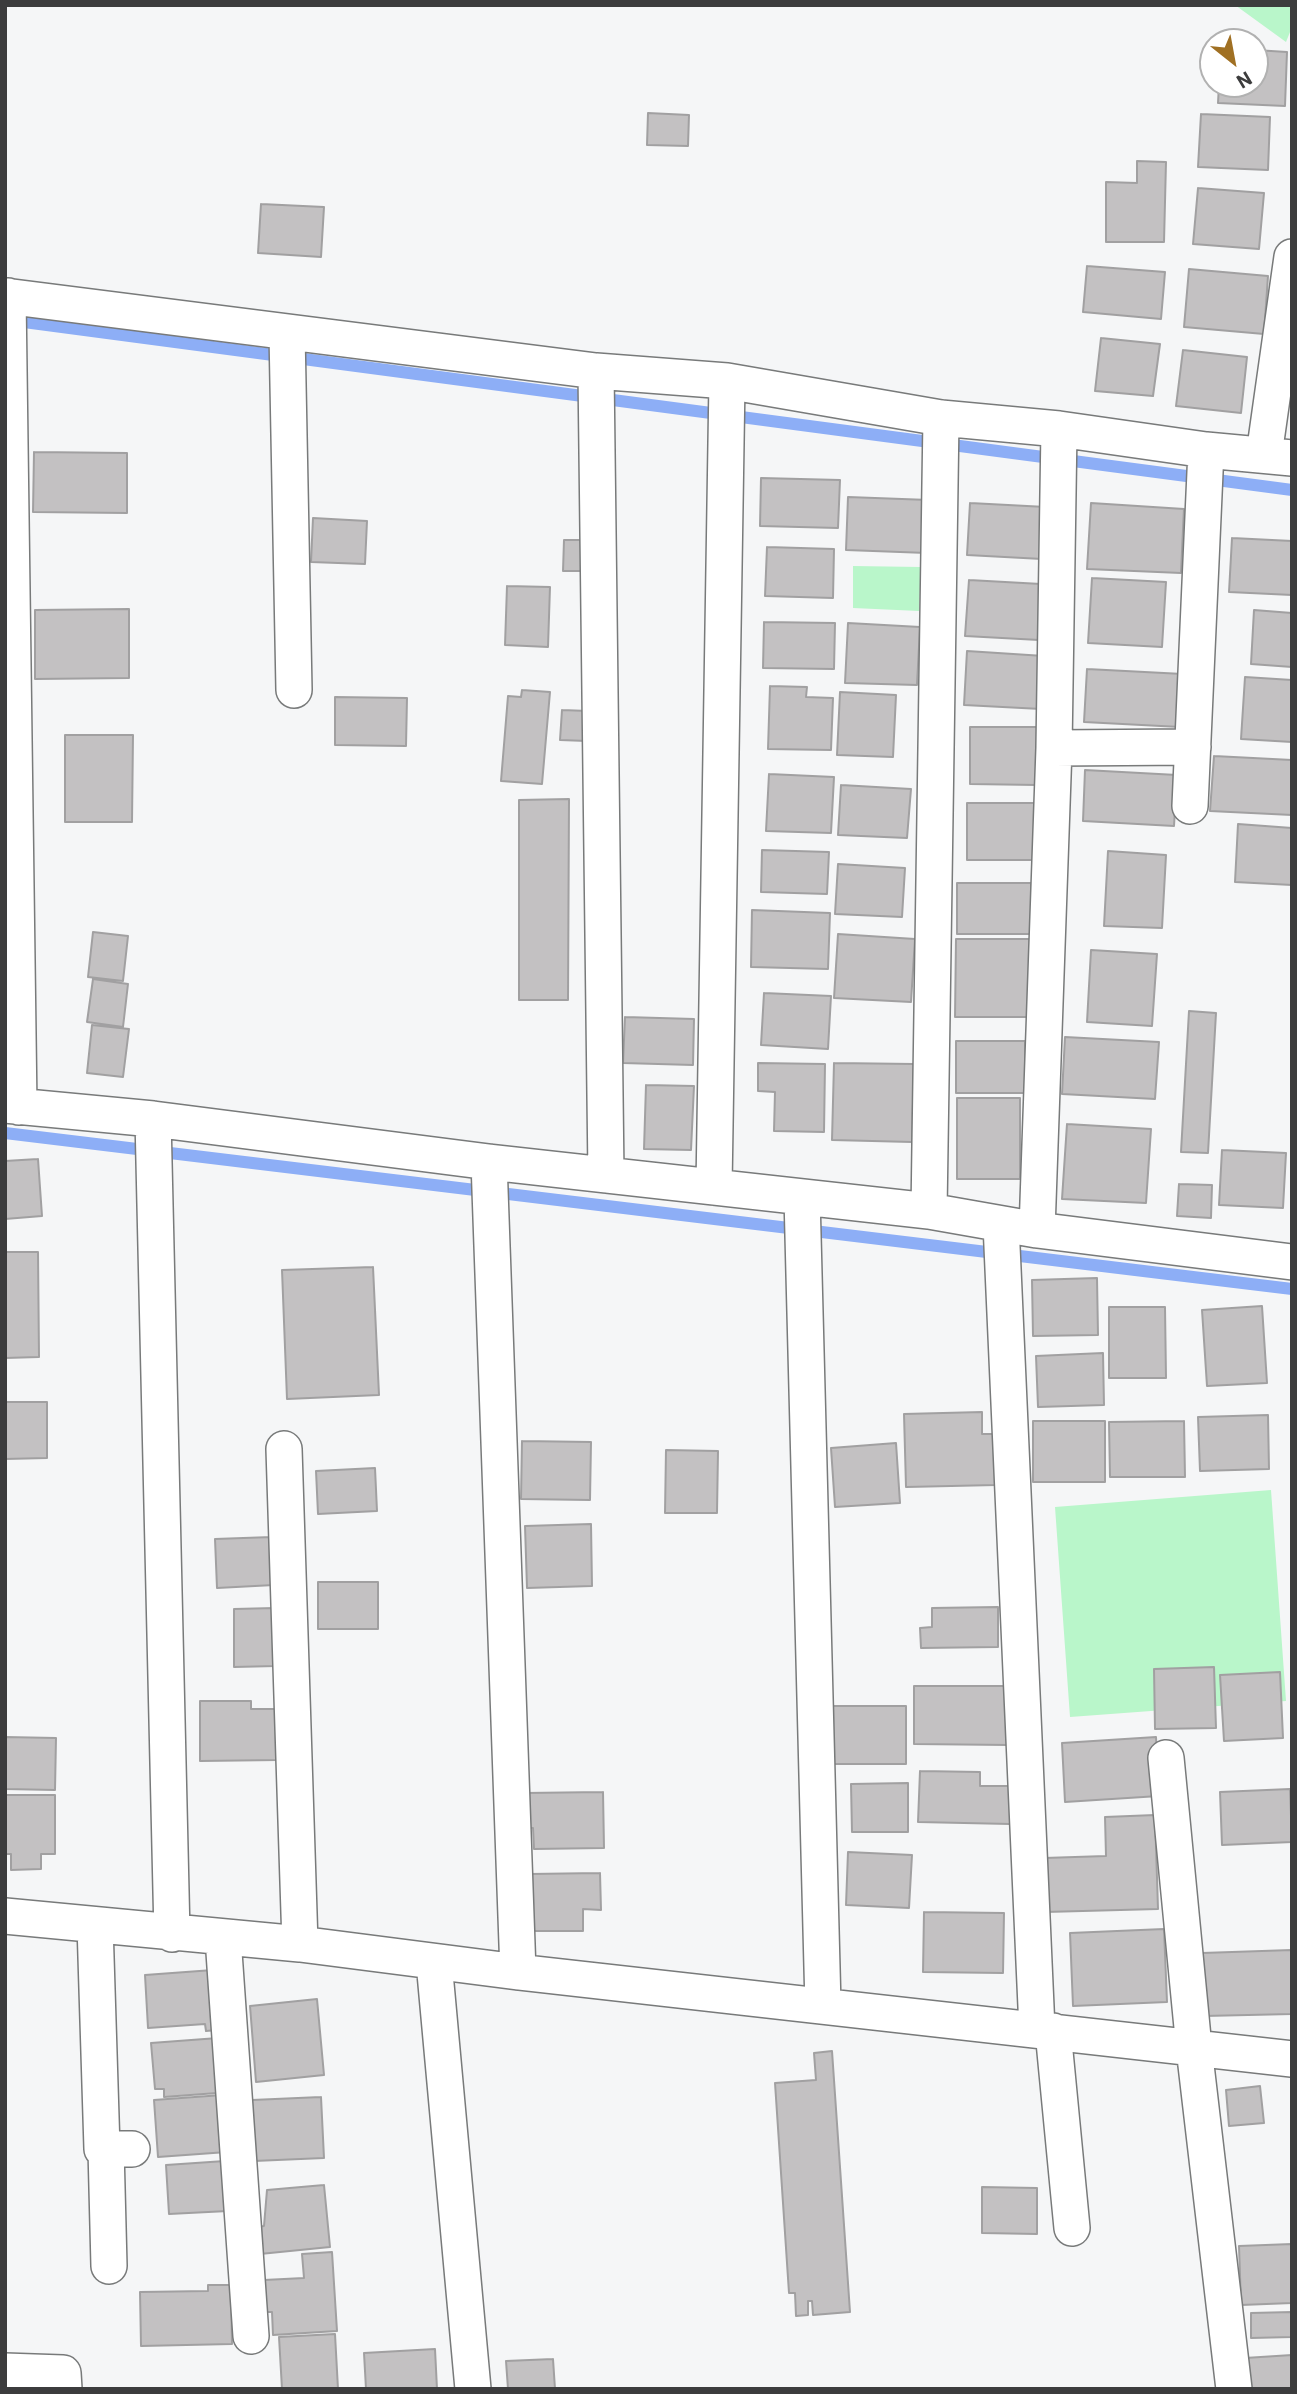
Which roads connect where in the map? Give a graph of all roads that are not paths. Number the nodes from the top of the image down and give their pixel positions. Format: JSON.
{"nodes":[{"id":1,"x":1292,"y":257,"type":"edge"},
{"id":2,"x":7,"y":298,"type":"edge"},
{"id":3,"x":287,"y":335,"type":"junction"},
{"id":4,"x":596,"y":371,"type":"junction"},
{"id":5,"x":728,"y":383,"type":"junction"},
{"id":6,"x":941,"y":420,"type":"junction"},
{"id":7,"x":1059,"y":431,"type":"junction"},
{"id":8,"x":1206,"y":452,"type":"junction"},
{"id":9,"x":1278,"y":457,"type":"edge"},
{"id":10,"x":294,"y":690,"type":"dead end"},
{"id":11,"x":1193,"y":747,"type":"junction"},
{"id":12,"x":1054,"y":748,"type":"junction"},
{"id":13,"x":1190,"y":806,"type":"dead end"},
{"id":14,"x":12,"y":1106,"type":"edge"},
{"id":15,"x":154,"y":1140,"type":"junction"},
{"id":16,"x":606,"y":1175,"type":"junction"},
{"id":17,"x":490,"y":1181,"type":"junction"},
{"id":18,"x":714,"y":1187,"type":"junction"},
{"id":19,"x":929,"y":1211,"type":"junction"},
{"id":20,"x":803,"y":1218,"type":"junction"},
{"id":21,"x":1037,"y":1230,"type":"junction"},
{"id":22,"x":1002,"y":1243,"type":"junction"},
{"id":23,"x":1292,"y":1262,"type":"edge"},
{"id":24,"x":284,"y":1449,"type":"dead end"},
{"id":25,"x":1166,"y":1758,"type":"dead end"},
{"id":26,"x":5,"y":1916,"type":"edge"},
{"id":27,"x":95,"y":1925,"type":"junction"},
{"id":28,"x":173,"y":1934,"type":"junction"},
{"id":29,"x":223,"y":1938,"type":"junction"},
{"id":30,"x":300,"y":1944,"type":"junction"},
{"id":31,"x":434,"y":1962,"type":"junction"},
{"id":32,"x":518,"y":1972,"type":"junction"},
{"id":33,"x":823,"y":2006,"type":"junction"},
{"id":34,"x":1045,"y":2030,"type":"junction"},
{"id":35,"x":1194,"y":2048,"type":"junction"},
{"id":36,"x":1292,"y":2059,"type":"edge"},
{"id":37,"x":1072,"y":2228,"type":"dead end"},
{"id":38,"x":109,"y":2266,"type":"dead end"},
{"id":39,"x":251,"y":2336,"type":"dead end"},
{"id":40,"x":5,"y":2371,"type":"edge"},
{"id":41,"x":64,"y":2389,"type":"edge"},
{"id":42,"x":473,"y":2389,"type":"edge"},
{"id":43,"x":1234,"y":2389,"type":"edge"}],
"edges":[{"from":1,"to":9,"type":"street"},
{"from":2,"to":3,"type":"street"},
{"from":2,"to":14,"type":"street"},
{"from":3,"to":4,"type":"street"},
{"from":3,"to":10,"type":"street"},
{"from":4,"to":5,"type":"street"},
{"from":4,"to":16,"type":"street"},
{"from":5,"to":6,"type":"street"},
{"from":5,"to":18,"type":"street"},
{"from":6,"to":7,"type":"street"},
{"from":6,"to":19,"type":"street"},
{"from":7,"to":8,"type":"street"},
{"from":7,"to":12,"type":"street"},
{"from":8,"to":9,"type":"street"},
{"from":8,"to":11,"type":"street"},
{"from":11,"to":12,"type":"street"},
{"from":11,"to":13,"type":"street"},
{"from":12,"to":21,"type":"street"},
{"from":14,"to":15,"type":"street"},
{"from":15,"to":17,"type":"street"},
{"from":15,"to":28,"type":"street"},
{"from":16,"to":17,"type":"street"},
{"from":16,"to":18,"type":"street"},
{"from":17,"to":32,"type":"street"},
{"from":18,"to":20,"type":"street"},
{"from":19,"to":20,"type":"street"},
{"from":19,"to":22,"type":"street"},
{"from":20,"to":33,"type":"street"},
{"from":21,"to":22,"type":"street"},
{"from":21,"to":23,"type":"street"},
{"from":22,"to":34,"type":"street"},
{"from":24,"to":30,"type":"street"},
{"from":25,"to":35,"type":"street"},
{"from":26,"to":27,"type":"street"},
{"from":27,"to":28,"type":"street"},
{"from":27,"to":38,"type":"street"},
{"from":28,"to":29,"type":"street"},
{"from":29,"to":30,"type":"street"},
{"from":29,"to":39,"type":"street"},
{"from":30,"to":31,"type":"street"},
{"from":31,"to":32,"type":"street"},
{"from":31,"to":42,"type":"street"},
{"from":32,"to":33,"type":"street"},
{"from":33,"to":34,"type":"street"},
{"from":34,"to":35,"type":"street"},
{"from":34,"to":37,"type":"street"},
{"from":35,"to":36,"type":"street"},
{"from":35,"to":43,"type":"street"},
{"from":40,"to":41,"type":"street"}]}
